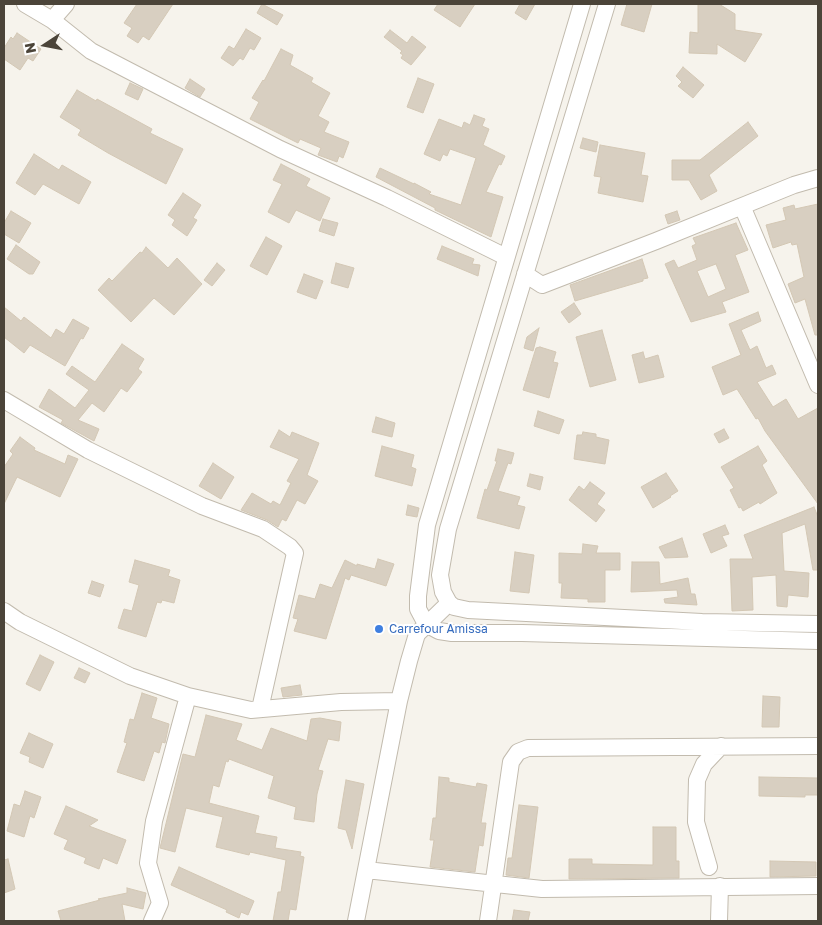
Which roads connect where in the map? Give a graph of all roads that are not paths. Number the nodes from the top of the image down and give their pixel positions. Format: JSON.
{"nodes":[{"id":1,"x":25,"y":4,"type":"edge"},
{"id":2,"x":66,"y":4,"type":"edge"},
{"id":3,"x":582,"y":4,"type":"edge"},
{"id":4,"x":607,"y":4,"type":"edge"},
{"id":5,"x":52,"y":20,"type":"junction"},
{"id":6,"x":818,"y":178,"type":"edge"},
{"id":7,"x":742,"y":206,"type":"junction"},
{"id":8,"x":506,"y":257,"type":"junction"},
{"id":9,"x":525,"y":274,"type":"junction"},
{"id":10,"x":818,"y":385,"type":"edge"},
{"id":11,"x":4,"y":400,"type":"edge"},
{"id":12,"x":449,"y":603,"type":"junction"},
{"id":13,"x":4,"y":612,"type":"edge"},
{"id":14,"x":426,"y":624,"type":"junction"},
{"id":15,"x":818,"y":624,"type":"edge"},
{"id":16,"x":818,"y":641,"type":"edge"},
{"id":17,"x":188,"y":696,"type":"junction"},
{"id":18,"x":399,"y":701,"type":"junction"},
{"id":19,"x":260,"y":709,"type":"junction"},
{"id":20,"x":721,"y":746,"type":"junction"},
{"id":21,"x":818,"y":746,"type":"edge"},
{"id":22,"x":709,"y":867,"type":"dead end"},
{"id":23,"x":366,"y":870,"type":"junction"},
{"id":24,"x":494,"y":885,"type":"junction"},
{"id":25,"x":720,"y":886,"type":"junction"},
{"id":26,"x":818,"y":886,"type":"edge"},
{"id":27,"x":152,"y":921,"type":"edge"},
{"id":28,"x":356,"y":921,"type":"edge"},
{"id":29,"x":488,"y":921,"type":"edge"},
{"id":30,"x":719,"y":921,"type":"edge"}],
"edges":[{"from":1,"to":5,"type":"street"},
{"from":2,"to":5,"type":"street"},
{"from":3,"to":8,"type":"street"},
{"from":4,"to":9,"type":"street"},
{"from":5,"to":8,"type":"street"},
{"from":6,"to":7,"type":"street"},
{"from":7,"to":9,"type":"street"},
{"from":7,"to":10,"type":"street"},
{"from":8,"to":14,"type":"street"},
{"from":9,"to":12,"type":"street"},
{"from":11,"to":19,"type":"street"},
{"from":12,"to":14,"type":"street"},
{"from":12,"to":15,"type":"street"},
{"from":13,"to":17,"type":"street"},
{"from":14,"to":16,"type":"street"},
{"from":14,"to":18,"type":"street"},
{"from":17,"to":19,"type":"street"},
{"from":17,"to":27,"type":"street"},
{"from":18,"to":19,"type":"street"},
{"from":18,"to":23,"type":"street"},
{"from":20,"to":21,"type":"street"},
{"from":20,"to":22,"type":"street"},
{"from":20,"to":24,"type":"street"},
{"from":23,"to":24,"type":"street"},
{"from":23,"to":28,"type":"street"},
{"from":24,"to":25,"type":"street"},
{"from":24,"to":29,"type":"street"},
{"from":25,"to":26,"type":"street"},
{"from":25,"to":30,"type":"street"}]}
